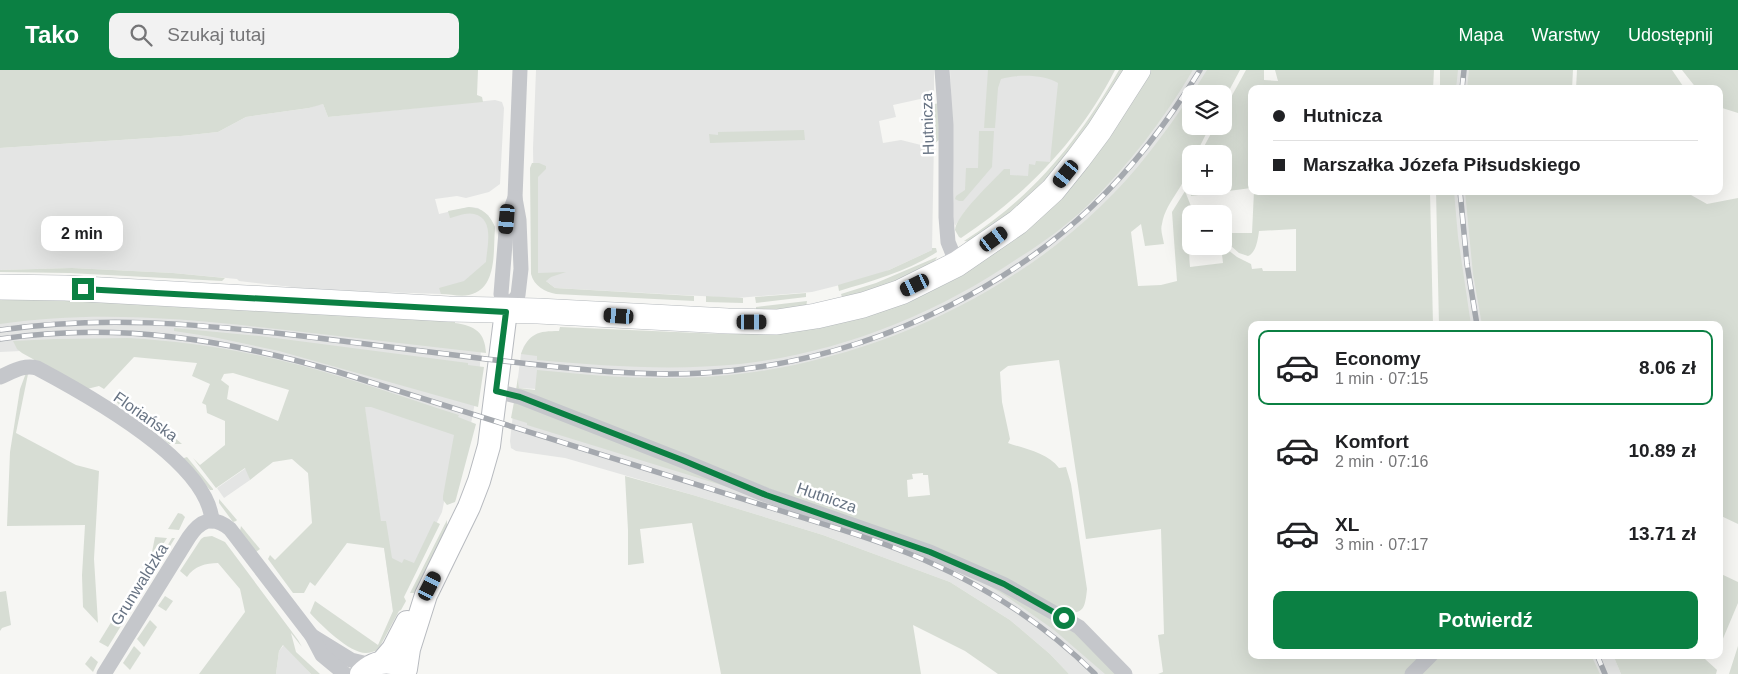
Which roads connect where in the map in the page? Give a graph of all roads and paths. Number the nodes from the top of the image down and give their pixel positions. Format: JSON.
{"nodes":[{"id":1,"x":520,"y":70,"type":"edge"},
{"id":2,"x":942,"y":70,"type":"edge"},
{"id":3,"x":1138,"y":70,"type":"edge"},
{"id":4,"x":957,"y":264,"type":"junction"},
{"id":5,"x":0,"y":287,"type":"edge"},
{"id":6,"x":506,"y":312,"type":"junction"},
{"id":7,"x":0,"y":377,"type":"edge"},
{"id":8,"x":496,"y":391,"type":"junction"},
{"id":9,"x":212,"y":521,"type":"junction"},
{"id":10,"x":426,"y":595,"type":"junction"},
{"id":11,"x":312,"y":636,"type":"junction"},
{"id":12,"x":1428,"y":659,"type":"edge"},
{"id":13,"x":372,"y":667,"type":"edge"},
{"id":14,"x":408,"y":672,"type":"edge"},
{"id":15,"x":104,"y":674,"type":"edge"},
{"id":16,"x":345,"y":674,"type":"edge"},
{"id":17,"x":1125,"y":674,"type":"edge"},
{"id":18,"x":1412,"y":674,"type":"edge"}],
"edges":[{"from":1,"to":6,"type":"street"},
{"from":2,"to":4,"type":"street","name":"Hutnicza"},
{"from":3,"to":4,"type":"main road"},
{"from":4,"to":6,"type":"main road"},
{"from":5,"to":6,"type":"main road"},
{"from":6,"to":8,"type":"main road"},
{"from":7,"to":9,"type":"street","name":"Floriańska"},
{"from":8,"to":10,"type":"main road"},
{"from":8,"to":17,"type":"street","name":"Hutnicza"},
{"from":9,"to":11,"type":"street"},
{"from":9,"to":15,"type":"street","name":"Grunwaldzka"},
{"from":10,"to":13,"type":"main road"},
{"from":10,"to":14,"type":"main road"},
{"from":11,"to":13,"type":"street"},
{"from":11,"to":16,"type":"street"},
{"from":12,"to":18,"type":"street"},
{"from":13,"to":14,"type":"main road"}]}
